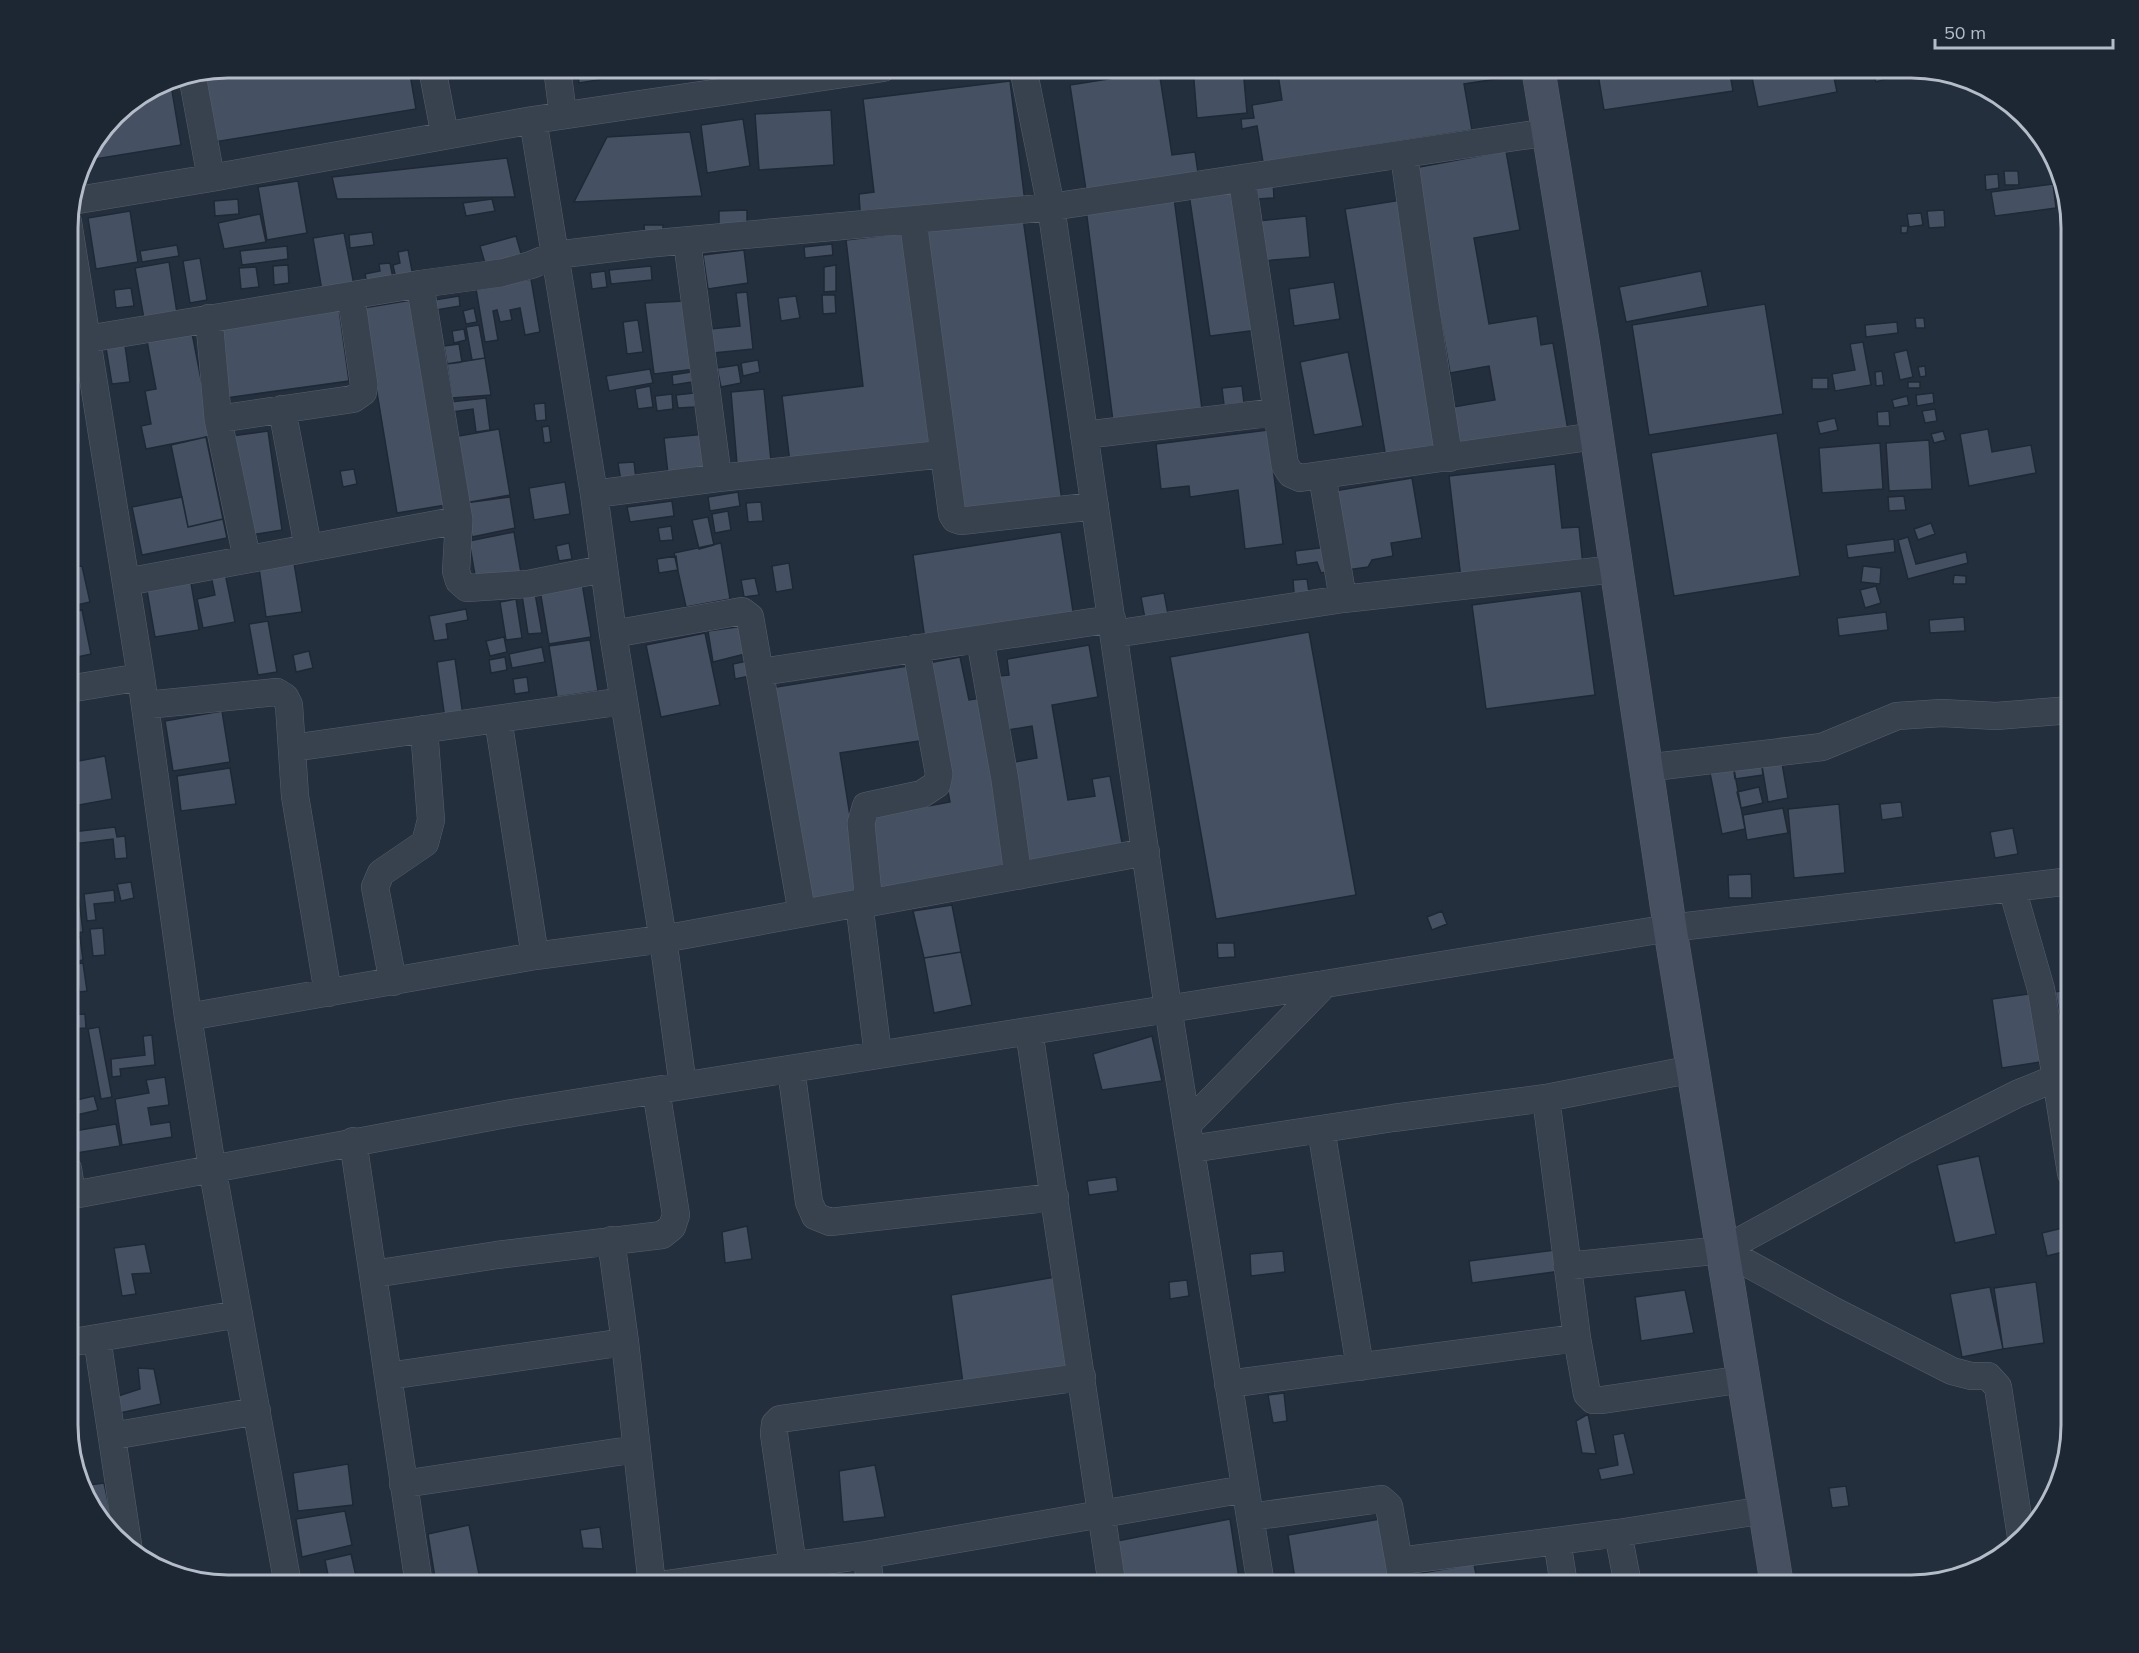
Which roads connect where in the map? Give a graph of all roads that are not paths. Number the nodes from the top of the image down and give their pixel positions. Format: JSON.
{"nodes":[{"id":1,"x":434,"y":78,"type":"edge"},
{"id":2,"x":558,"y":78,"type":"edge"},
{"id":3,"x":808,"y":78,"type":"edge"},
{"id":4,"x":1025,"y":78,"type":"edge"},
{"id":5,"x":1540,"y":78,"type":"edge"},
{"id":6,"x":193,"y":82,"type":"edge"},
{"id":7,"x":563,"y":115,"type":"junction"},
{"id":8,"x":533,"y":120,"type":"junction"},
{"id":9,"x":1549,"y":132,"type":"junction"},
{"id":10,"x":445,"y":136,"type":"junction"},
{"id":11,"x":1404,"y":154,"type":"junction"},
{"id":12,"x":211,"y":178,"type":"junction"},
{"id":13,"x":1242,"y":179,"type":"junction"},
{"id":14,"x":81,"y":200,"type":"edge"},
{"id":15,"x":1050,"y":207,"type":"junction"},
{"id":16,"x":912,"y":220,"type":"junction"},
{"id":17,"x":687,"y":241,"type":"junction"},
{"id":18,"x":555,"y":255,"type":"junction"},
{"id":19,"x":78,"y":284,"type":"edge"},
{"id":20,"x":420,"y":284,"type":"junction"},
{"id":21,"x":351,"y":296,"type":"junction"},
{"id":22,"x":209,"y":318,"type":"junction"},
{"id":23,"x":87,"y":339,"type":"junction"},
{"id":24,"x":282,"y":410,"type":"junction"},
{"id":25,"x":1277,"y":412,"type":"junction"},
{"id":26,"x":218,"y":419,"type":"junction"},
{"id":27,"x":1084,"y":435,"type":"junction"},
{"id":28,"x":1596,"y":436,"type":"junction"},
{"id":29,"x":944,"y":454,"type":"junction"},
{"id":30,"x":1449,"y":458,"type":"junction"},
{"id":31,"x":1322,"y":474,"type":"junction"},
{"id":32,"x":718,"y":478,"type":"junction"},
{"id":33,"x":594,"y":494,"type":"junction"},
{"id":34,"x":1095,"y":506,"type":"junction"},
{"id":35,"x":459,"y":520,"type":"junction"},
{"id":36,"x":309,"y":547,"type":"junction"},
{"id":37,"x":247,"y":559,"type":"junction"},
{"id":38,"x":603,"y":569,"type":"junction"},
{"id":39,"x":1616,"y":569,"type":"junction"},
{"id":40,"x":126,"y":582,"type":"junction"},
{"id":41,"x":1343,"y":599,"type":"junction"},
{"id":42,"x":1113,"y":627,"type":"junction"},
{"id":43,"x":613,"y":634,"type":"junction"},
{"id":44,"x":980,"y":639,"type":"junction"},
{"id":45,"x":916,"y":648,"type":"junction"},
{"id":46,"x":760,"y":672,"type":"junction"},
{"id":47,"x":141,"y":677,"type":"junction"},
{"id":48,"x":78,"y":687,"type":"edge"},
{"id":49,"x":624,"y":701,"type":"junction"},
{"id":50,"x":146,"y":705,"type":"junction"},
{"id":51,"x":2061,"y":711,"type":"edge"},
{"id":52,"x":498,"y":719,"type":"junction"},
{"id":53,"x":424,"y":729,"type":"junction"},
{"id":54,"x":292,"y":748,"type":"junction"},
{"id":55,"x":1646,"y":768,"type":"junction"},
{"id":56,"x":1146,"y":852,"type":"junction"},
{"id":57,"x":1018,"y":876,"type":"junction"},
{"id":58,"x":2061,"y":881,"type":"edge"},
{"id":59,"x":2012,"y":888,"type":"junction"},
{"id":60,"x":864,"y":903,"type":"junction"},
{"id":61,"x":802,"y":913,"type":"junction"},
{"id":62,"x":1670,"y":928,"type":"junction"},
{"id":63,"x":663,"y":939,"type":"junction"},
{"id":64,"x":535,"y":956,"type":"junction"},
{"id":65,"x":393,"y":982,"type":"junction"},
{"id":66,"x":1325,"y":984,"type":"junction"},
{"id":67,"x":328,"y":993,"type":"junction"},
{"id":68,"x":1168,"y":1008,"type":"junction"},
{"id":69,"x":188,"y":1017,"type":"junction"},
{"id":70,"x":1029,"y":1031,"type":"junction"},
{"id":71,"x":878,"y":1055,"type":"junction"},
{"id":72,"x":792,"y":1069,"type":"junction"},
{"id":73,"x":1693,"y":1070,"type":"junction"},
{"id":74,"x":2056,"y":1078,"type":"junction"},
{"id":75,"x":683,"y":1086,"type":"junction"},
{"id":76,"x":656,"y":1090,"type":"junction"},
{"id":77,"x":1546,"y":1098,"type":"junction"},
{"id":78,"x":2061,"y":1108,"type":"edge"},
{"id":79,"x":1321,"y":1129,"type":"junction"},
{"id":80,"x":1189,"y":1137,"type":"junction"},
{"id":81,"x":353,"y":1141,"type":"junction"},
{"id":82,"x":212,"y":1167,"type":"junction"},
{"id":83,"x":78,"y":1185,"type":"edge"},
{"id":84,"x":1055,"y":1197,"type":"junction"},
{"id":85,"x":611,"y":1240,"type":"junction"},
{"id":86,"x":1723,"y":1250,"type":"junction"},
{"id":87,"x":1567,"y":1266,"type":"junction"},
{"id":88,"x":373,"y":1274,"type":"junction"},
{"id":89,"x":240,"y":1314,"type":"junction"},
{"id":90,"x":97,"y":1338,"type":"junction"},
{"id":91,"x":1577,"y":1338,"type":"junction"},
{"id":92,"x":78,"y":1341,"type":"edge"},
{"id":93,"x":625,"y":1342,"type":"junction"},
{"id":94,"x":1360,"y":1367,"type":"junction"},
{"id":95,"x":388,"y":1376,"type":"junction"},
{"id":96,"x":1082,"y":1377,"type":"junction"},
{"id":97,"x":1744,"y":1379,"type":"junction"},
{"id":98,"x":1228,"y":1384,"type":"junction"},
{"id":99,"x":257,"y":1411,"type":"junction"},
{"id":100,"x":112,"y":1436,"type":"junction"},
{"id":101,"x":637,"y":1449,"type":"junction"},
{"id":102,"x":403,"y":1484,"type":"junction"},
{"id":103,"x":1245,"y":1489,"type":"junction"},
{"id":104,"x":1765,"y":1510,"type":"junction"},
{"id":105,"x":1102,"y":1513,"type":"junction"},
{"id":106,"x":1250,"y":1517,"type":"junction"},
{"id":107,"x":2020,"y":1528,"type":"edge"},
{"id":108,"x":1618,"y":1533,"type":"junction"},
{"id":109,"x":127,"y":1535,"type":"edge"},
{"id":110,"x":1557,"y":1541,"type":"junction"},
{"id":111,"x":866,"y":1555,"type":"junction"},
{"id":112,"x":793,"y":1566,"type":"junction"},
{"id":113,"x":1401,"y":1573,"type":"edge"},
{"id":114,"x":286,"y":1575,"type":"edge"},
{"id":115,"x":417,"y":1575,"type":"edge"},
{"id":116,"x":651,"y":1575,"type":"edge"},
{"id":117,"x":755,"y":1575,"type":"edge"},
{"id":118,"x":869,"y":1575,"type":"edge"},
{"id":119,"x":1110,"y":1575,"type":"edge"},
{"id":120,"x":1259,"y":1575,"type":"edge"},
{"id":121,"x":1562,"y":1575,"type":"edge"},
{"id":122,"x":1626,"y":1575,"type":"edge"},
{"id":123,"x":1775,"y":1575,"type":"edge"}],
"edges":[{"from":1,"to":10,"type":"street"},
{"from":2,"to":7,"type":"street"},
{"from":3,"to":7,"type":"street"},
{"from":4,"to":15,"type":"street"},
{"from":5,"to":9,"type":"street"},
{"from":6,"to":12,"type":"street"},
{"from":7,"to":8,"type":"street"},
{"from":8,"to":10,"type":"street"},
{"from":8,"to":18,"type":"street"},
{"from":9,"to":11,"type":"street"},
{"from":9,"to":28,"type":"street"},
{"from":10,"to":12,"type":"street"},
{"from":11,"to":13,"type":"street"},
{"from":11,"to":30,"type":"street"},
{"from":12,"to":14,"type":"street"},
{"from":13,"to":15,"type":"street"},
{"from":13,"to":25,"type":"street"},
{"from":15,"to":16,"type":"street"},
{"from":15,"to":27,"type":"street"},
{"from":16,"to":17,"type":"street"},
{"from":16,"to":29,"type":"street"},
{"from":17,"to":18,"type":"street"},
{"from":17,"to":32,"type":"street"},
{"from":18,"to":20,"type":"street"},
{"from":18,"to":33,"type":"street"},
{"from":19,"to":23,"type":"street"},
{"from":20,"to":21,"type":"street"},
{"from":20,"to":35,"type":"street"},
{"from":21,"to":22,"type":"street"},
{"from":21,"to":24,"type":"street"},
{"from":22,"to":23,"type":"street"},
{"from":22,"to":26,"type":"street"},
{"from":23,"to":40,"type":"street"},
{"from":24,"to":26,"type":"street"},
{"from":24,"to":36,"type":"street"},
{"from":25,"to":27,"type":"street"},
{"from":25,"to":31,"type":"street"},
{"from":26,"to":37,"type":"street"},
{"from":27,"to":34,"type":"street"},
{"from":28,"to":30,"type":"street"},
{"from":28,"to":39,"type":"street"},
{"from":29,"to":32,"type":"street"},
{"from":29,"to":34,"type":"street"},
{"from":30,"to":31,"type":"street"},
{"from":31,"to":41,"type":"street"},
{"from":32,"to":33,"type":"street"},
{"from":33,"to":38,"type":"street"},
{"from":34,"to":42,"type":"street"},
{"from":35,"to":36,"type":"street"},
{"from":35,"to":38,"type":"street"},
{"from":36,"to":37,"type":"street"},
{"from":37,"to":40,"type":"street"},
{"from":38,"to":43,"type":"street"},
{"from":39,"to":41,"type":"street"},
{"from":39,"to":55,"type":"street"},
{"from":40,"to":47,"type":"street"},
{"from":41,"to":42,"type":"street"},
{"from":42,"to":44,"type":"street"},
{"from":42,"to":56,"type":"street"},
{"from":43,"to":46,"type":"street"},
{"from":43,"to":49,"type":"street"},
{"from":44,"to":45,"type":"street"},
{"from":44,"to":57,"type":"street"},
{"from":45,"to":46,"type":"street"},
{"from":45,"to":60,"type":"street"},
{"from":46,"to":61,"type":"street"},
{"from":47,"to":48,"type":"street"},
{"from":47,"to":50,"type":"street"},
{"from":49,"to":52,"type":"street"},
{"from":49,"to":63,"type":"street"},
{"from":50,"to":54,"type":"street"},
{"from":50,"to":69,"type":"street"},
{"from":51,"to":55,"type":"street"},
{"from":52,"to":53,"type":"street"},
{"from":52,"to":64,"type":"street"},
{"from":53,"to":54,"type":"street"},
{"from":53,"to":65,"type":"street"},
{"from":54,"to":67,"type":"street"},
{"from":55,"to":62,"type":"street"},
{"from":56,"to":57,"type":"street"},
{"from":56,"to":68,"type":"street"},
{"from":57,"to":60,"type":"street"},
{"from":58,"to":59,"type":"street"},
{"from":59,"to":62,"type":"street"},
{"from":59,"to":74,"type":"street"},
{"from":60,"to":61,"type":"street"},
{"from":60,"to":71,"type":"street"},
{"from":61,"to":63,"type":"street"},
{"from":62,"to":66,"type":"street"},
{"from":62,"to":73,"type":"street"},
{"from":63,"to":64,"type":"street"},
{"from":63,"to":75,"type":"street"},
{"from":64,"to":65,"type":"street"},
{"from":65,"to":67,"type":"street"},
{"from":66,"to":68,"type":"street"},
{"from":66,"to":80,"type":"street"},
{"from":67,"to":69,"type":"street"},
{"from":68,"to":70,"type":"street"},
{"from":68,"to":80,"type":"street"},
{"from":69,"to":82,"type":"street"},
{"from":70,"to":71,"type":"street"},
{"from":70,"to":84,"type":"street"},
{"from":71,"to":72,"type":"street"},
{"from":72,"to":75,"type":"street"},
{"from":72,"to":84,"type":"street"},
{"from":73,"to":77,"type":"street"},
{"from":73,"to":86,"type":"street"},
{"from":74,"to":78,"type":"street"},
{"from":74,"to":86,"type":"street"},
{"from":75,"to":76,"type":"street"},
{"from":76,"to":81,"type":"street"},
{"from":76,"to":85,"type":"street"},
{"from":77,"to":79,"type":"street"},
{"from":77,"to":87,"type":"street"},
{"from":79,"to":80,"type":"street"},
{"from":79,"to":94,"type":"street"},
{"from":80,"to":98,"type":"street"},
{"from":81,"to":82,"type":"street"},
{"from":81,"to":88,"type":"street"},
{"from":82,"to":83,"type":"street"},
{"from":82,"to":89,"type":"street"},
{"from":84,"to":96,"type":"street"},
{"from":85,"to":88,"type":"street"},
{"from":85,"to":93,"type":"street"},
{"from":86,"to":87,"type":"street"},
{"from":86,"to":97,"type":"street"},
{"from":86,"to":107,"type":"street"},
{"from":87,"to":91,"type":"street"},
{"from":88,"to":95,"type":"street"},
{"from":89,"to":90,"type":"street"},
{"from":89,"to":99,"type":"street"},
{"from":90,"to":92,"type":"street"},
{"from":90,"to":100,"type":"street"},
{"from":91,"to":94,"type":"street"},
{"from":91,"to":97,"type":"street"},
{"from":93,"to":95,"type":"street"},
{"from":93,"to":101,"type":"street"},
{"from":94,"to":98,"type":"street"},
{"from":95,"to":102,"type":"street"},
{"from":96,"to":105,"type":"street"},
{"from":96,"to":112,"type":"street"},
{"from":97,"to":104,"type":"street"},
{"from":98,"to":103,"type":"street"},
{"from":99,"to":100,"type":"street"},
{"from":99,"to":114,"type":"street"},
{"from":100,"to":109,"type":"street"},
{"from":101,"to":102,"type":"street"},
{"from":101,"to":116,"type":"street"},
{"from":102,"to":115,"type":"street"},
{"from":103,"to":105,"type":"street"},
{"from":103,"to":106,"type":"street"},
{"from":104,"to":108,"type":"street"},
{"from":104,"to":123,"type":"street"},
{"from":105,"to":111,"type":"street"},
{"from":105,"to":119,"type":"street"},
{"from":106,"to":113,"type":"street"},
{"from":106,"to":120,"type":"street"},
{"from":108,"to":110,"type":"street"},
{"from":108,"to":122,"type":"street"},
{"from":110,"to":113,"type":"street"},
{"from":110,"to":121,"type":"street"},
{"from":111,"to":112,"type":"street"},
{"from":111,"to":118,"type":"street"},
{"from":112,"to":117,"type":"street"}]}
